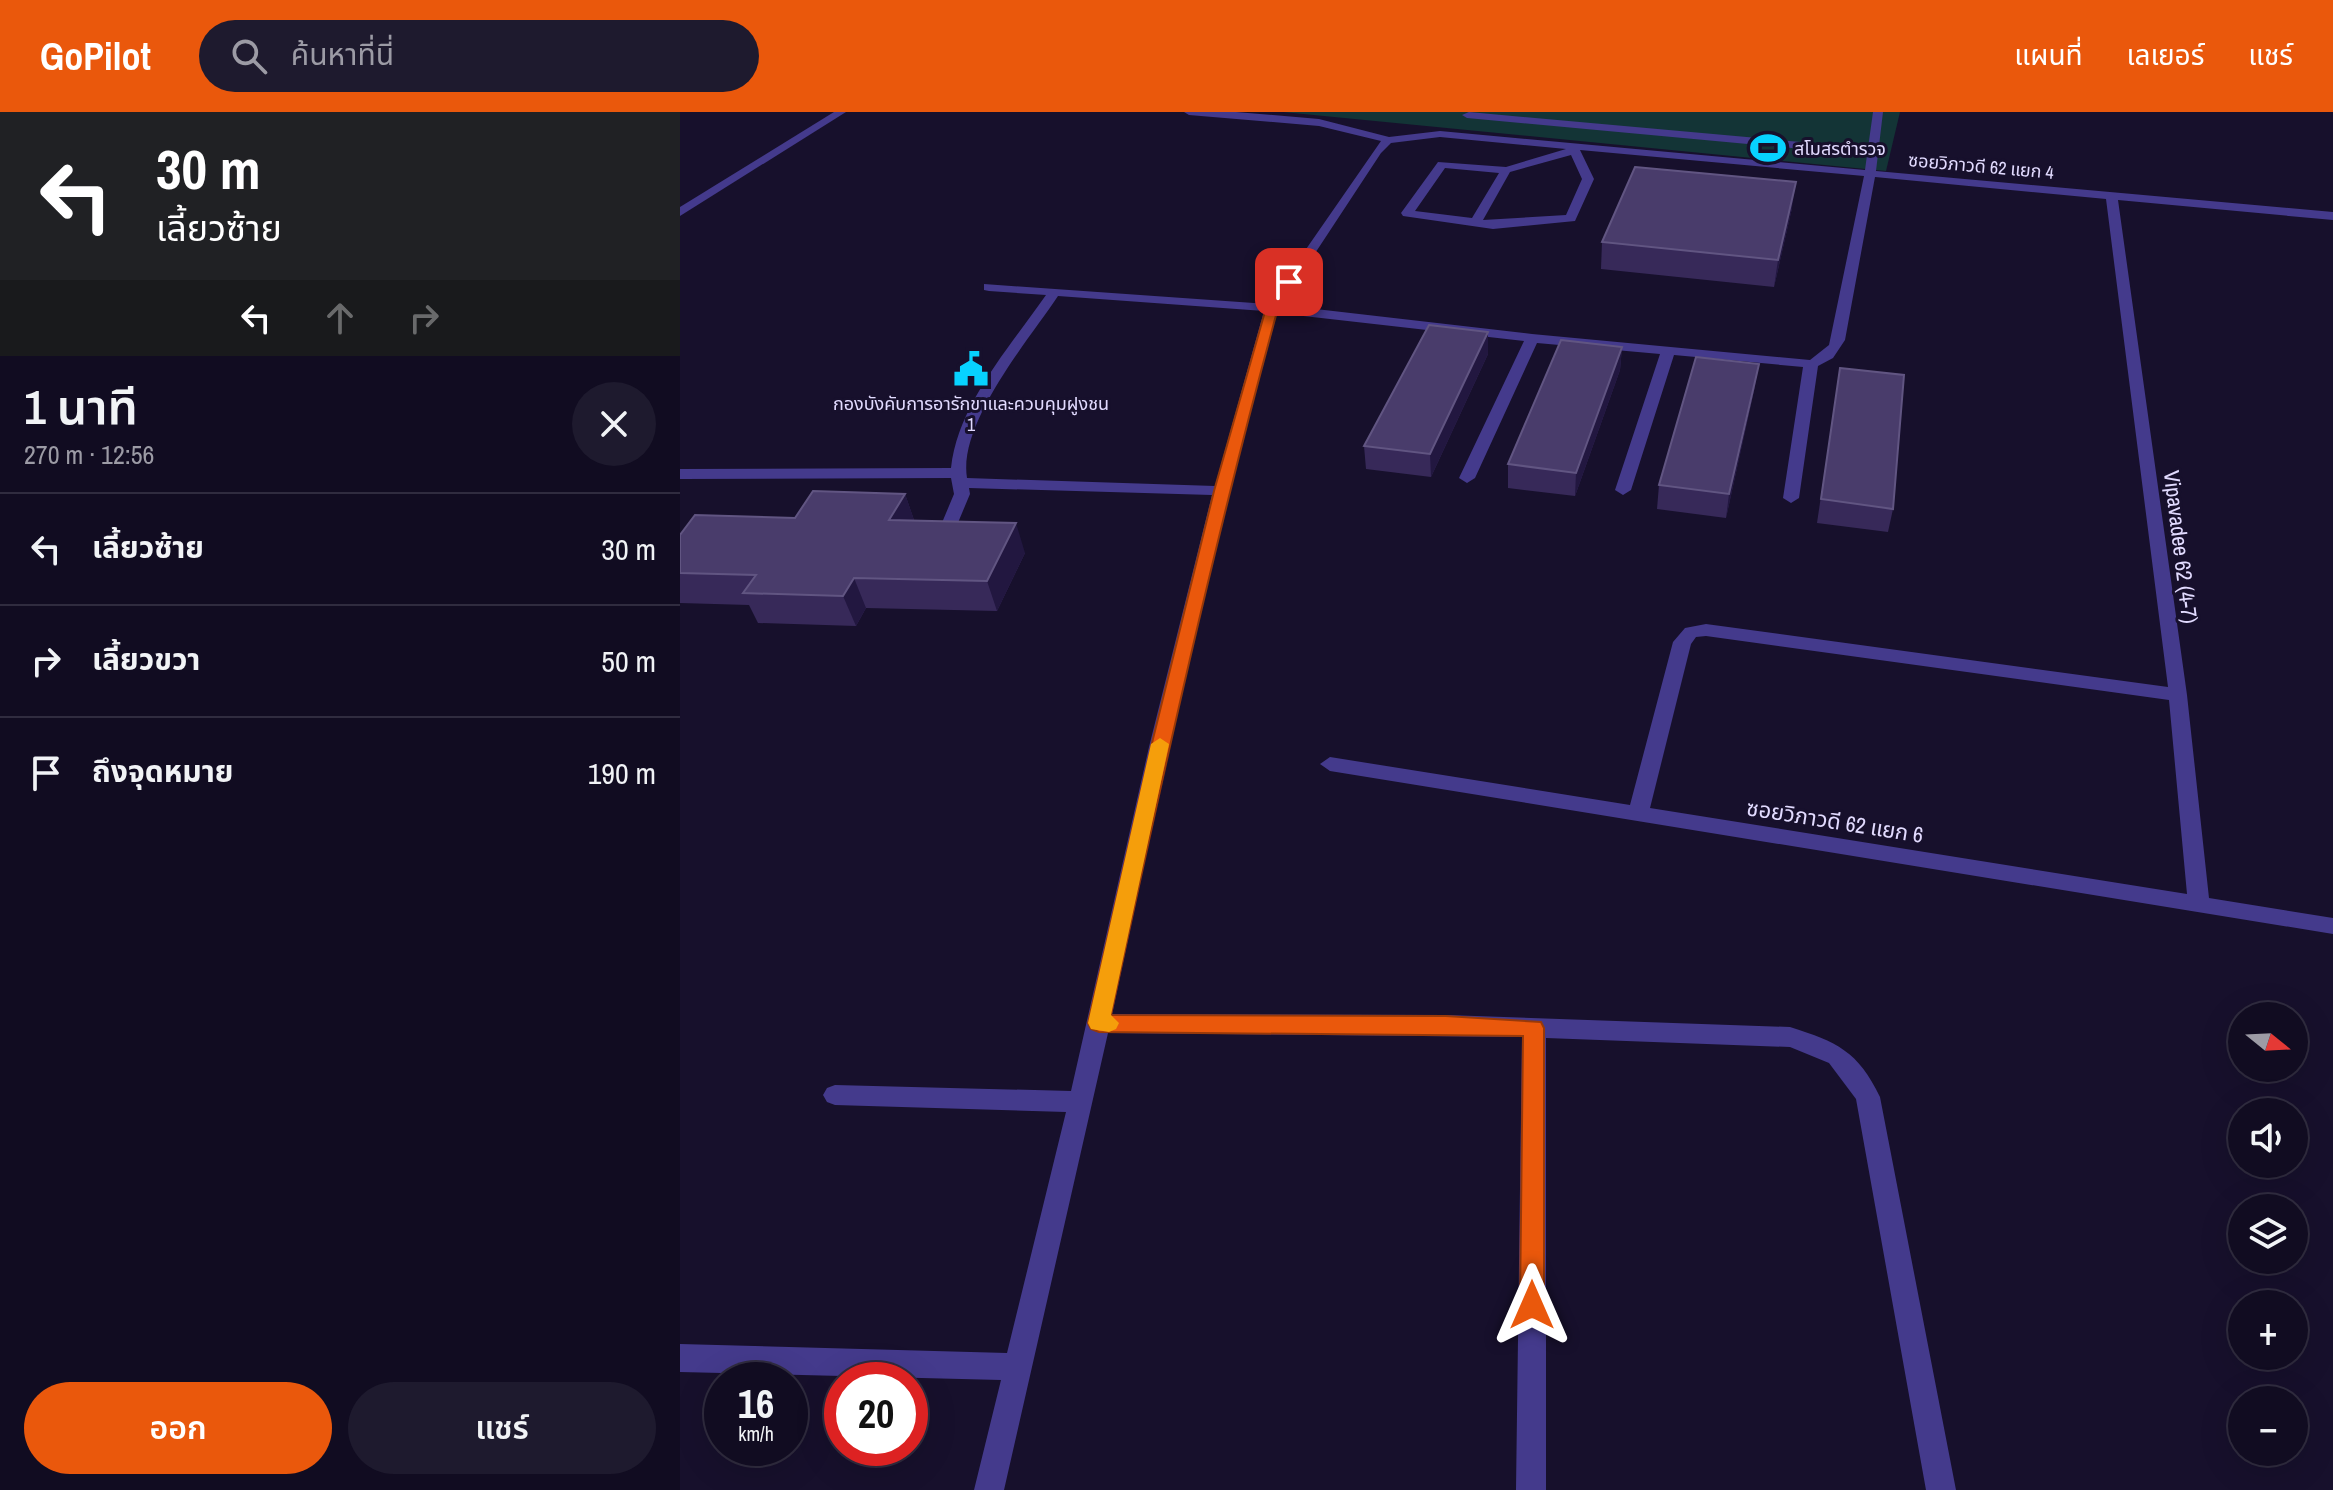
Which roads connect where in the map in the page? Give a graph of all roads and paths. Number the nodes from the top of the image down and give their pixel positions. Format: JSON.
{"nodes":[{"id":1,"x":841,"y":112,"type":"edge"},
{"id":2,"x":1189,"y":112,"type":"edge"},
{"id":3,"x":1878,"y":112,"type":"edge"},
{"id":4,"x":1467,"y":115,"type":"dead end"},
{"id":5,"x":1620,"y":131,"type":"junction"},
{"id":6,"x":1388,"y":140,"type":"junction"},
{"id":7,"x":1573,"y":148,"type":"junction"},
{"id":8,"x":1607,"y":149,"type":"junction"},
{"id":9,"x":1873,"y":152,"type":"junction"},
{"id":10,"x":1780,"y":166,"type":"junction"},
{"id":11,"x":1506,"y":170,"type":"junction"},
{"id":12,"x":1870,"y":175,"type":"junction"},
{"id":13,"x":1774,"y":179,"type":"edge"},
{"id":14,"x":2112,"y":196,"type":"junction"},
{"id":15,"x":680,"y":212,"type":"edge"},
{"id":16,"x":2333,"y":216,"type":"edge"},
{"id":17,"x":1475,"y":223,"type":"junction"},
{"id":18,"x":989,"y":287,"type":"dead end"},
{"id":19,"x":1055,"y":291,"type":"junction"},
{"id":20,"x":1272,"y":308,"type":"junction"},
{"id":21,"x":1532,"y":338,"type":"junction"},
{"id":22,"x":1668,"y":352,"type":"junction"},
{"id":23,"x":1811,"y":364,"type":"junction"},
{"id":24,"x":680,"y":474,"type":"edge"},
{"id":25,"x":960,"y":478,"type":"junction"},
{"id":26,"x":1467,"y":478,"type":"dead end"},
{"id":27,"x":1623,"y":490,"type":"dead end"},
{"id":28,"x":1221,"y":491,"type":"junction"},
{"id":29,"x":1791,"y":498,"type":"dead end"},
{"id":30,"x":944,"y":537,"type":"edge"},
{"id":31,"x":2178,"y":695,"type":"junction"},
{"id":32,"x":1330,"y":764,"type":"dead end"},
{"id":33,"x":1638,"y":814,"type":"junction"},
{"id":34,"x":2199,"y":905,"type":"junction"},
{"id":35,"x":2333,"y":926,"type":"edge"},
{"id":36,"x":1099,"y":1023,"type":"junction"},
{"id":37,"x":1534,"y":1028,"type":"junction"},
{"id":38,"x":835,"y":1095,"type":"dead end"},
{"id":39,"x":1079,"y":1102,"type":"junction"},
{"id":40,"x":680,"y":1358,"type":"edge"},
{"id":41,"x":1017,"y":1367,"type":"junction"},
{"id":42,"x":989,"y":1490,"type":"edge"},
{"id":43,"x":1531,"y":1490,"type":"edge"},
{"id":44,"x":1941,"y":1490,"type":"edge"}],
"edges":[{"from":1,"to":15,"type":"street"},
{"from":2,"to":6,"type":"street"},
{"from":3,"to":9,"type":"street"},
{"from":4,"to":5,"type":"street"},
{"from":5,"to":8,"type":"street"},
{"from":5,"to":9,"type":"street"},
{"from":6,"to":7,"type":"street","name":"ซอยวิภาวดี 62 แยก 4"},
{"from":6,"to":20,"type":"street"},
{"from":7,"to":8,"type":"street","name":"ซอยวิภาวดี 62 แยก 4"},
{"from":7,"to":11,"type":"street"},
{"from":7,"to":17,"type":"street"},
{"from":8,"to":10,"type":"street","name":"ซอยวิภาวดี 62 แยก 4"},
{"from":9,"to":12,"type":"street"},
{"from":10,"to":12,"type":"street","name":"ซอยวิภาวดี 62 แยก 4"},
{"from":10,"to":13,"type":"street"},
{"from":11,"to":17,"type":"street"},
{"from":11,"to":17,"type":"street"},
{"from":12,"to":14,"type":"street","name":"ซอยวิภาวดี 62 แยก 4"},
{"from":12,"to":23,"type":"street"},
{"from":14,"to":16,"type":"street","name":"ซอยวิภาวดี 62 แยก 4"},
{"from":14,"to":31,"type":"street","name":"Vipavadee 62 (4-7)"},
{"from":18,"to":19,"type":"street"},
{"from":19,"to":20,"type":"street"},
{"from":19,"to":25,"type":"street"},
{"from":20,"to":21,"type":"street"},
{"from":20,"to":28,"type":"street"},
{"from":21,"to":22,"type":"street"},
{"from":21,"to":26,"type":"street"},
{"from":22,"to":23,"type":"street"},
{"from":22,"to":27,"type":"street"},
{"from":23,"to":29,"type":"street"},
{"from":24,"to":25,"type":"street"},
{"from":25,"to":28,"type":"street"},
{"from":25,"to":30,"type":"street"},
{"from":28,"to":36,"type":"street"},
{"from":31,"to":33,"type":"street"},
{"from":31,"to":34,"type":"street","name":"Vipavadee 62 (4-7)"},
{"from":32,"to":33,"type":"street","name":"ซอยวิภาวดี 62 แยก 6"},
{"from":33,"to":34,"type":"street","name":"ซอยวิภาวดี 62 แยก 6"},
{"from":34,"to":35,"type":"street","name":"ซอยวิภาวดี 62 แยก 6"},
{"from":36,"to":37,"type":"street"},
{"from":36,"to":39,"type":"street"},
{"from":37,"to":43,"type":"street"},
{"from":37,"to":44,"type":"street"},
{"from":38,"to":39,"type":"street"},
{"from":39,"to":41,"type":"street"},
{"from":40,"to":41,"type":"street"},
{"from":41,"to":42,"type":"street"}]}
